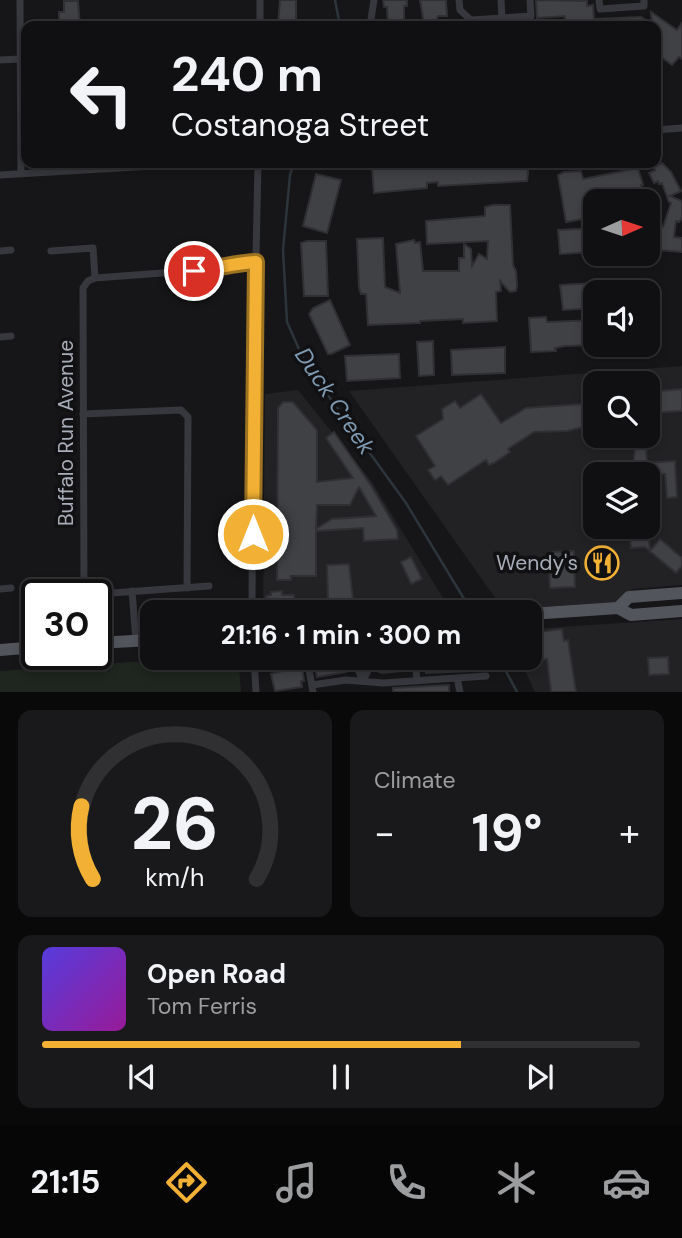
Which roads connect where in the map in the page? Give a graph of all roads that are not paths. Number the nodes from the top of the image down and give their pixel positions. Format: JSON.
{"nodes":[{"id":1,"x":20,"y":0,"type":"edge"},
{"id":2,"x":260,"y":0,"type":"edge"},
{"id":3,"x":374,"y":0,"type":"edge"},
{"id":4,"x":459,"y":0,"type":"edge"},
{"id":5,"x":501,"y":0,"type":"edge"},
{"id":6,"x":530,"y":0,"type":"edge"},
{"id":7,"x":599,"y":0,"type":"edge"},
{"id":8,"x":644,"y":0,"type":"edge"},
{"id":9,"x":502,"y":18,"type":"junction"},
{"id":10,"x":260,"y":21,"type":"edge"},
{"id":11,"x":371,"y":21,"type":"edge"},
{"id":12,"x":0,"y":60,"type":"edge"},
{"id":13,"x":21,"y":60,"type":"junction"},
{"id":14,"x":682,"y":128,"type":"edge"},
{"id":15,"x":661,"y":130,"type":"edge"},
{"id":16,"x":112,"y":168,"type":"edge"},
{"id":17,"x":258,"y":168,"type":"edge"},
{"id":18,"x":21,"y":173,"type":"junction"},
{"id":19,"x":0,"y":175,"type":"edge"},
{"id":20,"x":11,"y":250,"type":"dead end"},
{"id":21,"x":0,"y":251,"type":"edge"},
{"id":22,"x":51,"y":251,"type":"dead end"},
{"id":23,"x":256,"y":262,"type":"junction"},
{"id":24,"x":95,"y":278,"type":"junction"},
{"id":25,"x":11,"y":336,"type":"dead end"},
{"id":26,"x":0,"y":337,"type":"edge"},
{"id":27,"x":83,"y":414,"type":"junction"},
{"id":28,"x":84,"y":579,"type":"edge"},
{"id":29,"x":209,"y":586,"type":"dead end"},
{"id":30,"x":11,"y":588,"type":"dead end"},
{"id":31,"x":187,"y":588,"type":"junction"},
{"id":32,"x":0,"y":589,"type":"edge"},
{"id":33,"x":132,"y":591,"type":"junction"},
{"id":34,"x":112,"y":593,"type":"edge"},
{"id":35,"x":682,"y":593,"type":"edge"},
{"id":36,"x":252,"y":600,"type":"edge"},
{"id":37,"x":618,"y":608,"type":"junction"},
{"id":38,"x":682,"y":611,"type":"edge"},
{"id":39,"x":542,"y":613,"type":"edge"},
{"id":40,"x":136,"y":641,"type":"junction"},
{"id":41,"x":140,"y":641,"type":"edge"},
{"id":42,"x":112,"y":642,"type":"edge"},
{"id":43,"x":21,"y":649,"type":"edge"},
{"id":44,"x":0,"y":650,"type":"edge"},
{"id":45,"x":255,"y":670,"type":"edge"},
{"id":46,"x":309,"y":670,"type":"edge"},
{"id":47,"x":360,"y":670,"type":"edge"},
{"id":48,"x":368,"y":670,"type":"edge"},
{"id":49,"x":416,"y":670,"type":"edge"},
{"id":50,"x":486,"y":676,"type":"dead end"},
{"id":51,"x":457,"y":678,"type":"junction"},
{"id":52,"x":363,"y":681,"type":"junction"},
{"id":53,"x":417,"y":681,"type":"junction"},
{"id":54,"x":312,"y":689,"type":"edge"},
{"id":55,"x":256,"y":692,"type":"edge"},
{"id":56,"x":460,"y":692,"type":"edge"}],
"edges":[{"from":1,"to":13,"type":"street"},
{"from":2,"to":10,"type":"street"},
{"from":3,"to":11,"type":"street"},
{"from":4,"to":9,"type":"street"},
{"from":5,"to":9,"type":"street"},
{"from":6,"to":9,"type":"street"},
{"from":7,"to":8,"type":"street"},
{"from":12,"to":13,"type":"street"},
{"from":13,"to":18,"type":"street"},
{"from":14,"to":15,"type":"street"},
{"from":16,"to":18,"type":"street"},
{"from":17,"to":23,"type":"street"},
{"from":18,"to":19,"type":"street"},
{"from":20,"to":21,"type":"street"},
{"from":22,"to":24,"type":"street"},
{"from":23,"to":24,"type":"street"},
{"from":23,"to":36,"type":"street"},
{"from":24,"to":27,"type":"street","name":"Buffalo Run Avenue"},
{"from":25,"to":26,"type":"street"},
{"from":27,"to":28,"type":"street","name":"Buffalo Run Avenue"},
{"from":27,"to":31,"type":"street"},
{"from":29,"to":31,"type":"street"},
{"from":30,"to":32,"type":"street"},
{"from":31,"to":33,"type":"street"},
{"from":33,"to":34,"type":"street"},
{"from":33,"to":40,"type":"street"},
{"from":35,"to":37,"type":"main road"},
{"from":37,"to":38,"type":"main road"},
{"from":37,"to":39,"type":"main road"},
{"from":40,"to":41,"type":"main road"},
{"from":40,"to":42,"type":"main road"},
{"from":43,"to":44,"type":"main road"},
{"from":45,"to":55,"type":"street"},
{"from":46,"to":54,"type":"street"},
{"from":47,"to":52,"type":"street"},
{"from":48,"to":52,"type":"street"},
{"from":49,"to":53,"type":"street"},
{"from":50,"to":51,"type":"street"},
{"from":51,"to":53,"type":"street"},
{"from":51,"to":56,"type":"street"},
{"from":52,"to":53,"type":"street"},
{"from":52,"to":54,"type":"street"}]}
